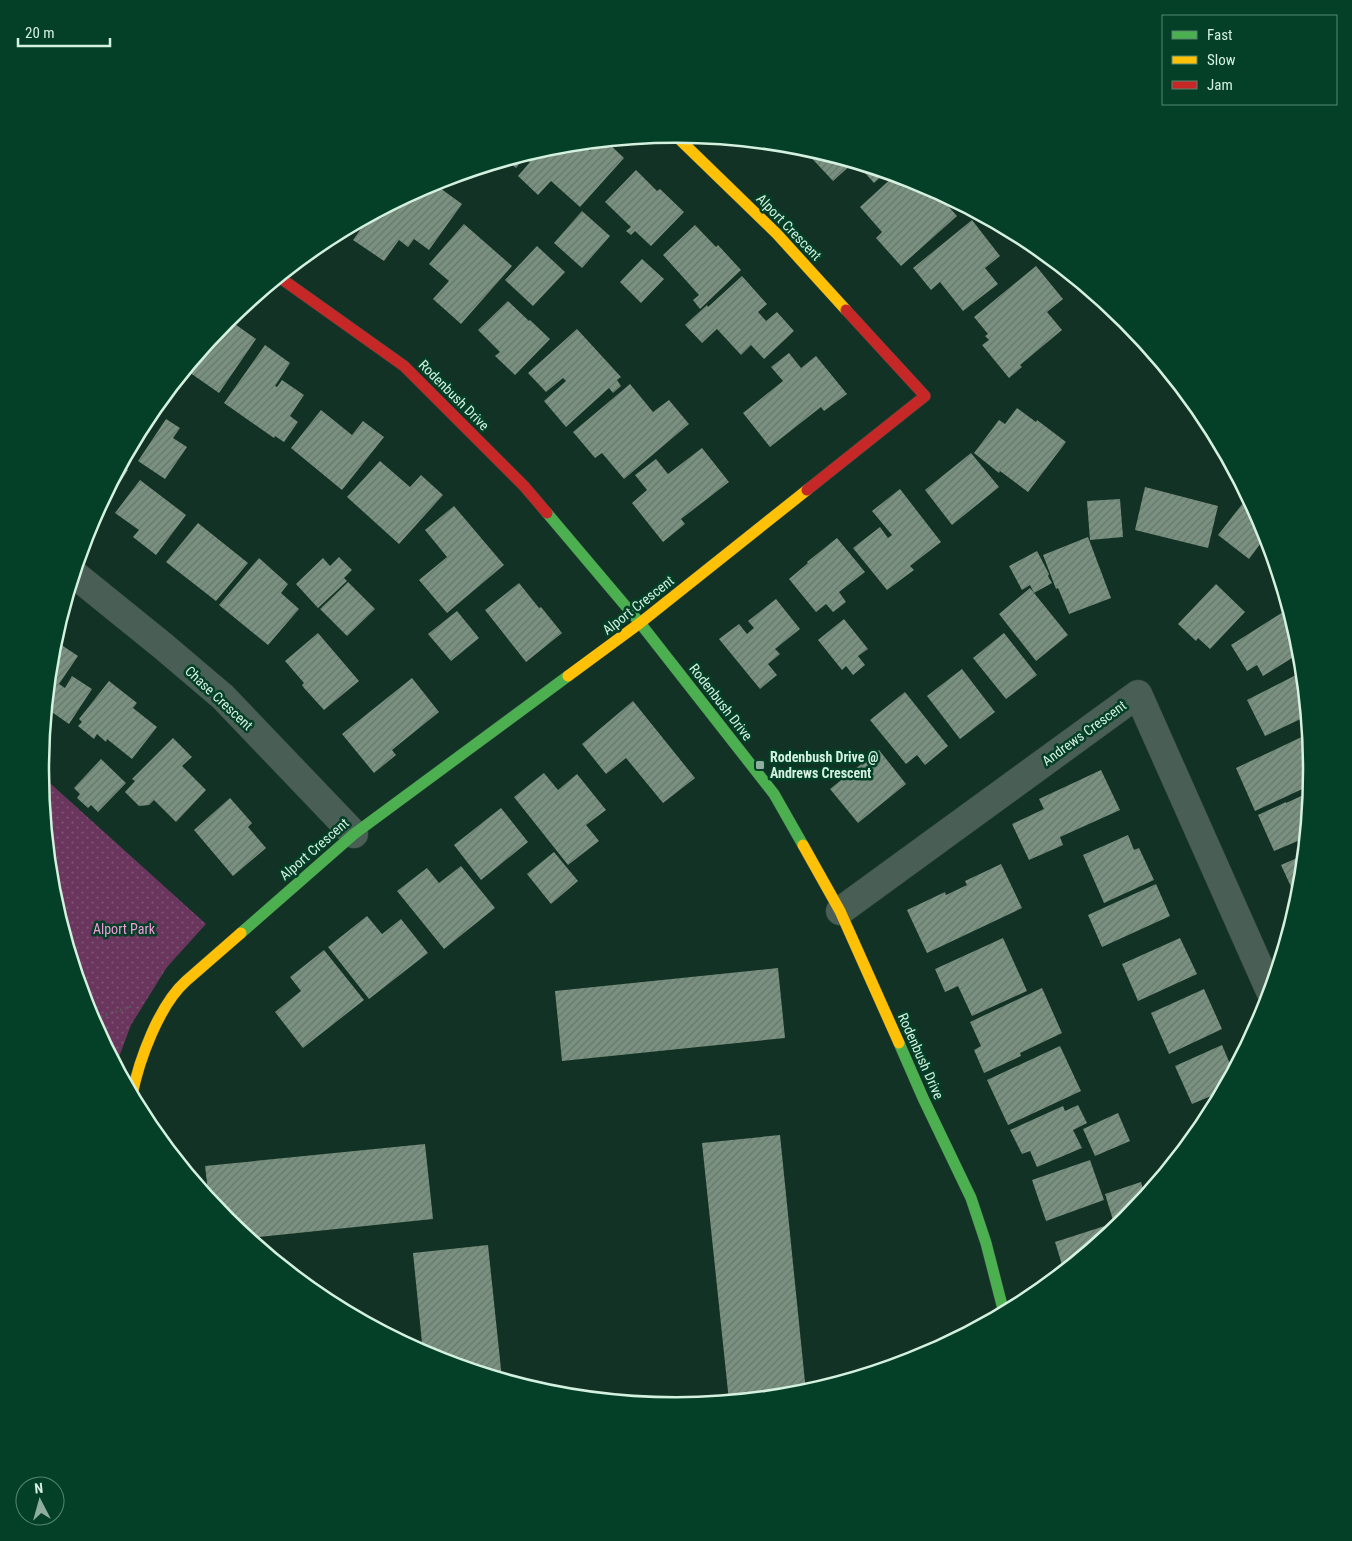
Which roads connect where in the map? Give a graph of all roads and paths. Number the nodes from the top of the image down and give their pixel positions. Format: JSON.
{"nodes":[{"id":1,"x":684,"y":143,"type":"edge"},
{"id":2,"x":284,"y":281,"type":"edge"},
{"id":3,"x":79,"y":578,"type":"edge"},
{"id":4,"x":640,"y":623,"type":"junction"},
{"id":5,"x":354,"y":834,"type":"junction"},
{"id":6,"x":840,"y":912,"type":"junction"},
{"id":7,"x":1266,"y":983,"type":"edge"},
{"id":8,"x":133,"y":1084,"type":"edge"},
{"id":9,"x":1002,"y":1306,"type":"edge"}],
"edges":[{"from":1,"to":4,"type":"street","name":"Alport Crescent"},
{"from":2,"to":4,"type":"street","name":"Rodenbush Drive"},
{"from":3,"to":5,"type":"street","name":"Chase Crescent"},
{"from":4,"to":5,"type":"street","name":"Alport Crescent"},
{"from":4,"to":6,"type":"street","name":"Rodenbush Drive"},
{"from":5,"to":8,"type":"street","name":"Alport Crescent"},
{"from":6,"to":7,"type":"street","name":"Andrews Crescent"},
{"from":6,"to":9,"type":"street","name":"Rodenbush Drive"}]}
